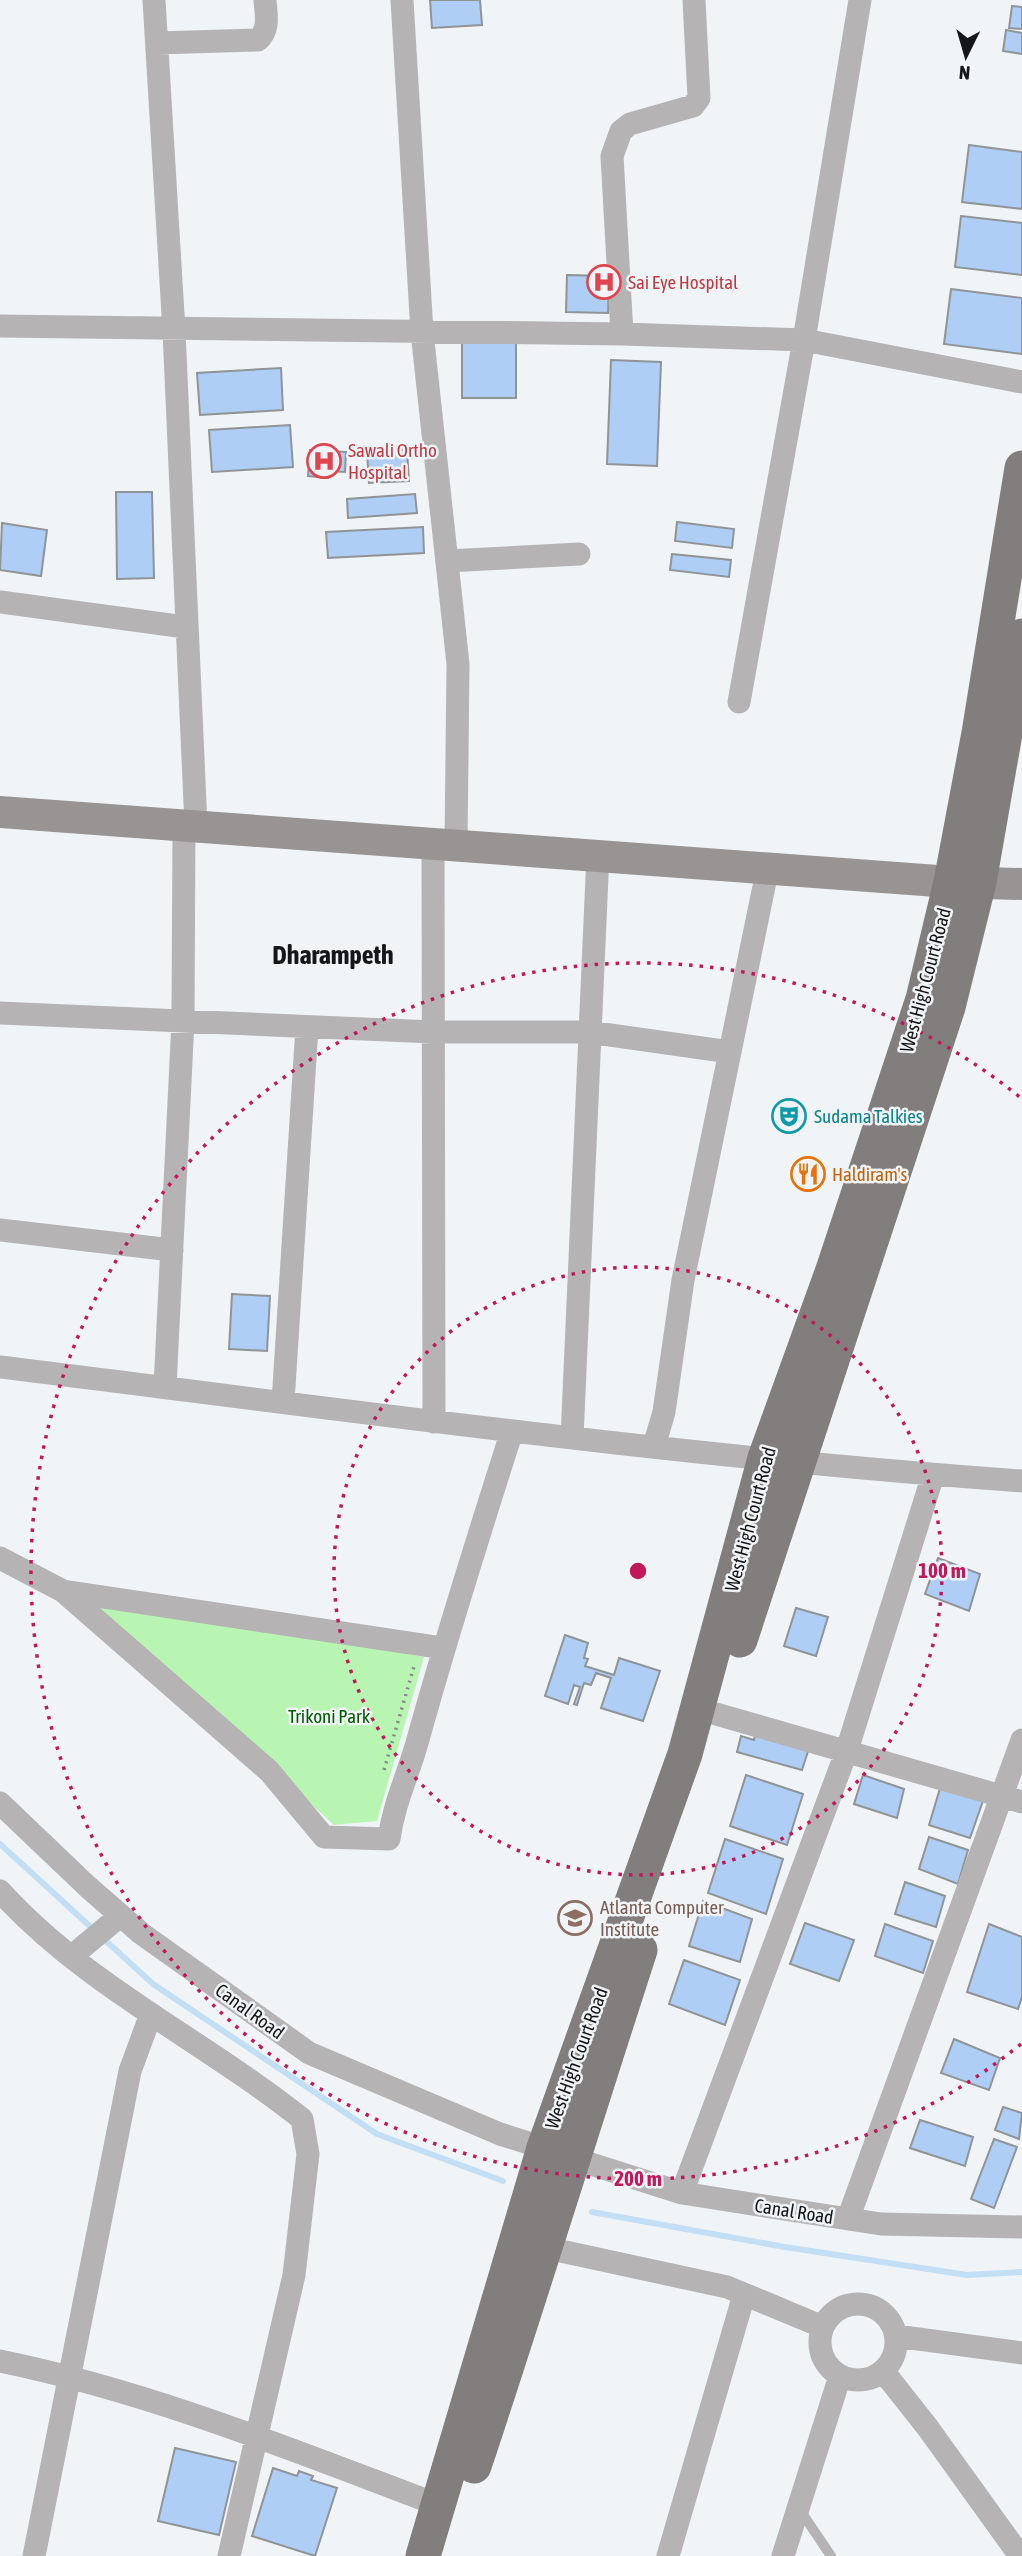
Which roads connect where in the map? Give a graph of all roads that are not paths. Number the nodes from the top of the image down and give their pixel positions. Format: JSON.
{"nodes":[{"id":1,"x":155,"y":0,"type":"edge"},
{"id":2,"x":265,"y":0,"type":"edge"},
{"id":3,"x":402,"y":0,"type":"edge"},
{"id":4,"x":694,"y":0,"type":"edge"},
{"id":5,"x":860,"y":0,"type":"edge"},
{"id":6,"x":157,"y":43,"type":"junction"},
{"id":7,"x":0,"y":326,"type":"edge"},
{"id":8,"x":174,"y":331,"type":"junction"},
{"id":9,"x":422,"y":332,"type":"junction"},
{"id":10,"x":622,"y":334,"type":"junction"},
{"id":11,"x":804,"y":340,"type":"junction"},
{"id":12,"x":1022,"y":382,"type":"edge"},
{"id":13,"x":1022,"y":468,"type":"edge"},
{"id":14,"x":579,"y":554,"type":"dead end"},
{"id":15,"x":447,"y":561,"type":"junction"},
{"id":16,"x":0,"y":602,"type":"edge"},
{"id":17,"x":186,"y":627,"type":"junction"},
{"id":18,"x":1022,"y":636,"type":"edge"},
{"id":19,"x":739,"y":702,"type":"dead end"},
{"id":20,"x":0,"y":812,"type":"edge"},
{"id":21,"x":190,"y":825,"type":"junction"},
{"id":22,"x":444,"y":843,"type":"junction"},
{"id":23,"x":598,"y":854,"type":"junction"},
{"id":24,"x":768,"y":867,"type":"junction"},
{"id":25,"x":965,"y":882,"type":"junction"},
{"id":26,"x":1022,"y":884,"type":"edge"},
{"id":27,"x":0,"y":1013,"type":"edge"},
{"id":28,"x":183,"y":1021,"type":"junction"},
{"id":29,"x":307,"y":1027,"type":"junction"},
{"id":30,"x":433,"y":1032,"type":"junction"},
{"id":31,"x":589,"y":1032,"type":"junction"},
{"id":32,"x":730,"y":1052,"type":"junction"},
{"id":33,"x":0,"y":1230,"type":"edge"},
{"id":34,"x":172,"y":1250,"type":"junction"},
{"id":35,"x":0,"y":1367,"type":"edge"},
{"id":36,"x":165,"y":1387,"type":"junction"},
{"id":37,"x":283,"y":1402,"type":"junction"},
{"id":38,"x":434,"y":1422,"type":"junction"},
{"id":39,"x":512,"y":1431,"type":"junction"},
{"id":40,"x":572,"y":1437,"type":"junction"},
{"id":41,"x":654,"y":1446,"type":"junction"},
{"id":42,"x":782,"y":1460,"type":"junction"},
{"id":43,"x":933,"y":1475,"type":"junction"},
{"id":44,"x":1022,"y":1481,"type":"edge"},
{"id":45,"x":0,"y":1558,"type":"edge"},
{"id":46,"x":63,"y":1591,"type":"junction"},
{"id":47,"x":443,"y":1648,"type":"junction"},
{"id":48,"x":716,"y":1714,"type":"junction"},
{"id":49,"x":1022,"y":1740,"type":"edge"},
{"id":50,"x":847,"y":1750,"type":"junction"},
{"id":51,"x":1013,"y":1800,"type":"edge"},
{"id":52,"x":0,"y":1803,"type":"edge"},
{"id":53,"x":0,"y":1891,"type":"edge"},
{"id":54,"x":120,"y":1916,"type":"junction"},
{"id":55,"x":72,"y":1956,"type":"junction"},
{"id":56,"x":151,"y":2014,"type":"junction"},
{"id":57,"x":558,"y":2153,"type":"junction"},
{"id":58,"x":682,"y":2193,"type":"junction"},
{"id":59,"x":848,"y":2219,"type":"junction"},
{"id":60,"x":1021,"y":2226,"type":"edge"},
{"id":61,"x":547,"y":2248,"type":"junction"},
{"id":62,"x":744,"y":2295,"type":"junction"},
{"id":63,"x":823,"y":2327,"type":"junction"},
{"id":64,"x":896,"y":2336,"type":"junction"},
{"id":65,"x":1022,"y":2353,"type":"edge"},
{"id":66,"x":0,"y":2361,"type":"edge"},
{"id":67,"x":883,"y":2371,"type":"junction"},
{"id":68,"x":69,"y":2375,"type":"junction"},
{"id":69,"x":840,"y":2376,"type":"junction"},
{"id":70,"x":258,"y":2437,"type":"junction"},
{"id":71,"x":439,"y":2505,"type":"junction"},
{"id":72,"x":798,"y":2508,"type":"junction"},
{"id":73,"x":996,"y":2523,"type":"junction"},
{"id":74,"x":1022,"y":2526,"type":"edge"},
{"id":75,"x":34,"y":2556,"type":"edge"},
{"id":76,"x":229,"y":2556,"type":"edge"},
{"id":77,"x":423,"y":2556,"type":"edge"},
{"id":78,"x":443,"y":2556,"type":"edge"},
{"id":79,"x":668,"y":2556,"type":"edge"},
{"id":80,"x":783,"y":2556,"type":"edge"},
{"id":81,"x":831,"y":2556,"type":"edge"},
{"id":82,"x":1020,"y":2556,"type":"edge"}],
"edges":[{"from":1,"to":6,"type":"street"},
{"from":2,"to":6,"type":"street"},
{"from":3,"to":9,"type":"street"},
{"from":4,"to":10,"type":"street"},
{"from":5,"to":11,"type":"street"},
{"from":6,"to":8,"type":"street"},
{"from":7,"to":8,"type":"street"},
{"from":8,"to":9,"type":"street"},
{"from":8,"to":17,"type":"street"},
{"from":9,"to":10,"type":"street"},
{"from":9,"to":15,"type":"street"},
{"from":10,"to":11,"type":"street"},
{"from":11,"to":12,"type":"street"},
{"from":11,"to":19,"type":"street"},
{"from":13,"to":25,"type":"main road","name":"West High Court Road"},
{"from":14,"to":15,"type":"street"},
{"from":15,"to":22,"type":"street"},
{"from":16,"to":17,"type":"street"},
{"from":17,"to":21,"type":"street"},
{"from":18,"to":25,"type":"main road","name":"West High Court Road"},
{"from":20,"to":21,"type":"street"},
{"from":21,"to":22,"type":"street"},
{"from":21,"to":28,"type":"street"},
{"from":22,"to":23,"type":"street"},
{"from":22,"to":30,"type":"street"},
{"from":23,"to":24,"type":"street"},
{"from":23,"to":31,"type":"street"},
{"from":24,"to":25,"type":"street"},
{"from":24,"to":32,"type":"street"},
{"from":25,"to":26,"type":"street"},
{"from":25,"to":42,"type":"main road","name":"West High Court Road"},
{"from":27,"to":28,"type":"street"},
{"from":28,"to":29,"type":"street"},
{"from":28,"to":34,"type":"street"},
{"from":29,"to":30,"type":"street"},
{"from":29,"to":37,"type":"street"},
{"from":30,"to":31,"type":"street"},
{"from":30,"to":38,"type":"street"},
{"from":31,"to":32,"type":"street"},
{"from":31,"to":40,"type":"street"},
{"from":32,"to":41,"type":"street"},
{"from":33,"to":34,"type":"street"},
{"from":34,"to":36,"type":"street"},
{"from":35,"to":36,"type":"street"},
{"from":36,"to":37,"type":"street"},
{"from":37,"to":38,"type":"street"},
{"from":38,"to":39,"type":"street"},
{"from":39,"to":40,"type":"street"},
{"from":39,"to":47,"type":"street"},
{"from":40,"to":41,"type":"street"},
{"from":41,"to":42,"type":"street"},
{"from":42,"to":43,"type":"street"},
{"from":42,"to":48,"type":"main road","name":"West High Court Road"},
{"from":42,"to":57,"type":"main road","name":"West High Court Road"},
{"from":43,"to":44,"type":"street"},
{"from":43,"to":50,"type":"street"},
{"from":45,"to":46,"type":"street"},
{"from":46,"to":47,"type":"street"},
{"from":46,"to":47,"type":"street"},
{"from":48,"to":50,"type":"street"},
{"from":48,"to":57,"type":"main road","name":"West High Court Road"},
{"from":49,"to":51,"type":"street"},
{"from":50,"to":51,"type":"street"},
{"from":50,"to":58,"type":"street"},
{"from":51,"to":59,"type":"street"},
{"from":52,"to":54,"type":"street","name":"Canal Road"},
{"from":53,"to":55,"type":"street"},
{"from":54,"to":55,"type":"street"},
{"from":54,"to":57,"type":"street","name":"Canal Road"},
{"from":55,"to":56,"type":"street"},
{"from":56,"to":68,"type":"street"},
{"from":56,"to":70,"type":"street"},
{"from":57,"to":58,"type":"street","name":"Canal Road"},
{"from":57,"to":61,"type":"main road","name":"West High Court Road"},
{"from":57,"to":71,"type":"main road","name":"West High Court Road"},
{"from":58,"to":59,"type":"street","name":"Canal Road"},
{"from":59,"to":60,"type":"street","name":"Canal Road"},
{"from":61,"to":62,"type":"street"},
{"from":61,"to":78,"type":"main road","name":"West High Court Road"},
{"from":62,"to":63,"type":"street"},
{"from":62,"to":79,"type":"street"},
{"from":63,"to":64,"type":"street"},
{"from":63,"to":69,"type":"street"},
{"from":64,"to":65,"type":"street"},
{"from":64,"to":67,"type":"street"},
{"from":66,"to":68,"type":"street"},
{"from":67,"to":69,"type":"street"},
{"from":67,"to":73,"type":"street"},
{"from":68,"to":70,"type":"street"},
{"from":68,"to":75,"type":"street"},
{"from":69,"to":72,"type":"street"},
{"from":70,"to":71,"type":"street"},
{"from":70,"to":76,"type":"street"},
{"from":71,"to":77,"type":"main road","name":"West High Court Road"},
{"from":72,"to":80,"type":"street"},
{"from":72,"to":81,"type":"lane"},
{"from":73,"to":74,"type":"street"},
{"from":73,"to":82,"type":"street"}]}
